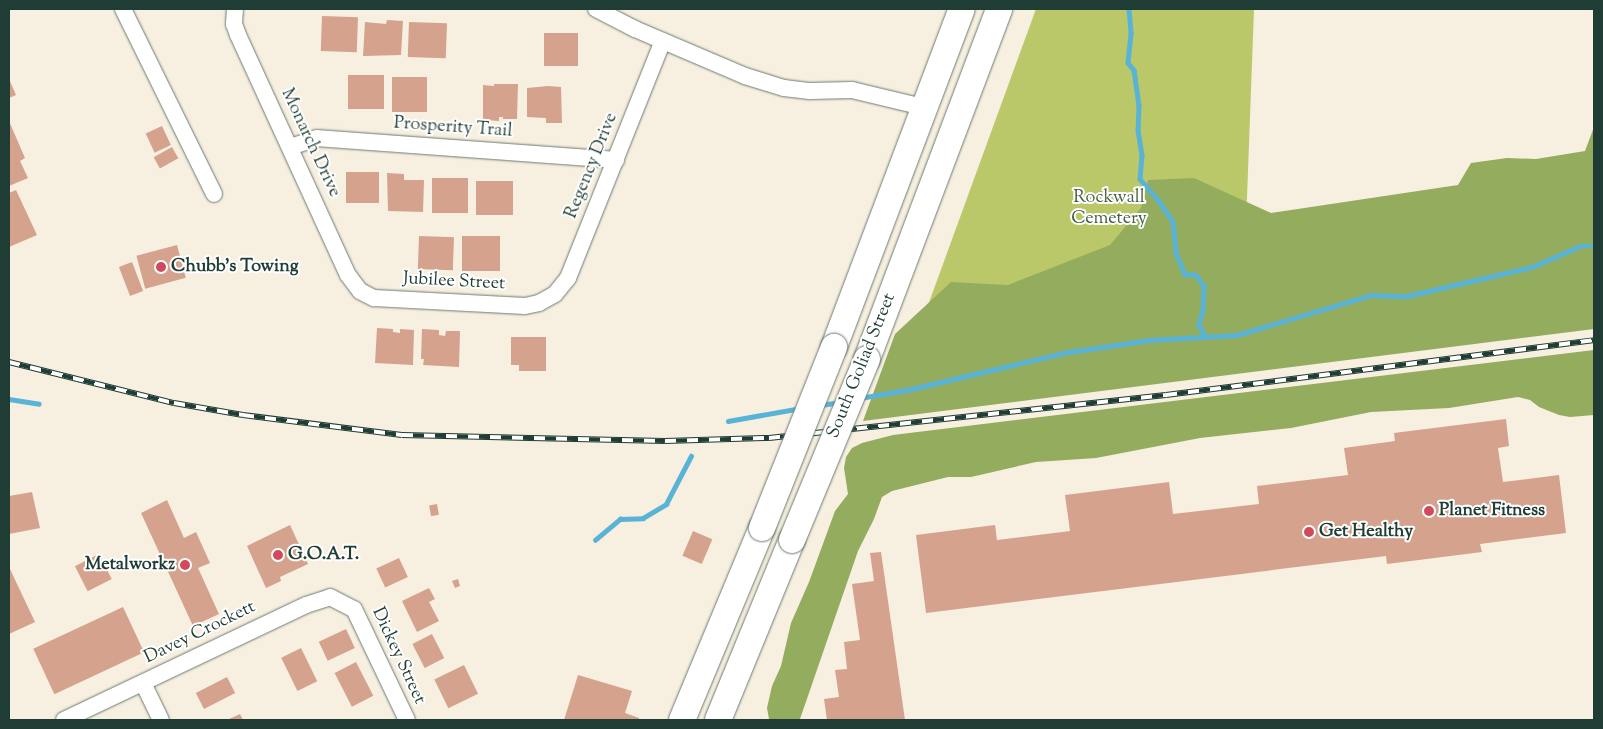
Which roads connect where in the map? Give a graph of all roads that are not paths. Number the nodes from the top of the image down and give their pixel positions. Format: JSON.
{"nodes":[{"id":1,"x":123,"y":9,"type":"edge"},
{"id":2,"x":235,"y":9,"type":"edge"},
{"id":3,"x":596,"y":9,"type":"edge"},
{"id":4,"x":962,"y":9,"type":"edge"},
{"id":5,"x":999,"y":9,"type":"edge"},
{"id":6,"x":663,"y":41,"type":"junction"},
{"id":7,"x":923,"y":107,"type":"junction"},
{"id":8,"x":290,"y":147,"type":"junction"},
{"id":9,"x":616,"y":160,"type":"junction"},
{"id":10,"x":214,"y":194,"type":"dead end"},
{"id":11,"x":360,"y":291,"type":"joint"},
{"id":12,"x":547,"y":299,"type":"joint"},
{"id":13,"x":354,"y":609,"type":"joint"},
{"id":14,"x":143,"y":682,"type":"junction"},
{"id":15,"x":64,"y":720,"type":"edge"},
{"id":16,"x":161,"y":720,"type":"edge"},
{"id":17,"x":407,"y":720,"type":"edge"},
{"id":18,"x":682,"y":720,"type":"edge"},
{"id":19,"x":718,"y":720,"type":"edge"}],
"edges":[{"from":1,"to":10,"type":"street"},
{"from":2,"to":8,"type":"street","name":"Monarch Drive"},
{"from":3,"to":6,"type":"street"},
{"from":4,"to":7,"type":"main road","name":"South Goliad Street"},
{"from":5,"to":19,"type":"main road","name":"South Goliad Street","bridge":true},
{"from":6,"to":7,"type":"street"},
{"from":6,"to":9,"type":"street","name":"Regency Drive"},
{"from":7,"to":18,"type":"main road","name":"South Goliad Street","bridge":true},
{"from":8,"to":9,"type":"street","name":"Prosperity Trail"},
{"from":8,"to":11,"type":"street","name":"Monarch Drive"},
{"from":9,"to":12,"type":"street","name":"Regency Drive"},
{"from":11,"to":12,"type":"street","name":"Jubilee Street"},
{"from":13,"to":14,"type":"street","name":"Davey Crockett"},
{"from":13,"to":17,"type":"street","name":"Dickey Street"},
{"from":14,"to":15,"type":"street","name":"Davey Crockett"},
{"from":14,"to":16,"type":"street"}]}
